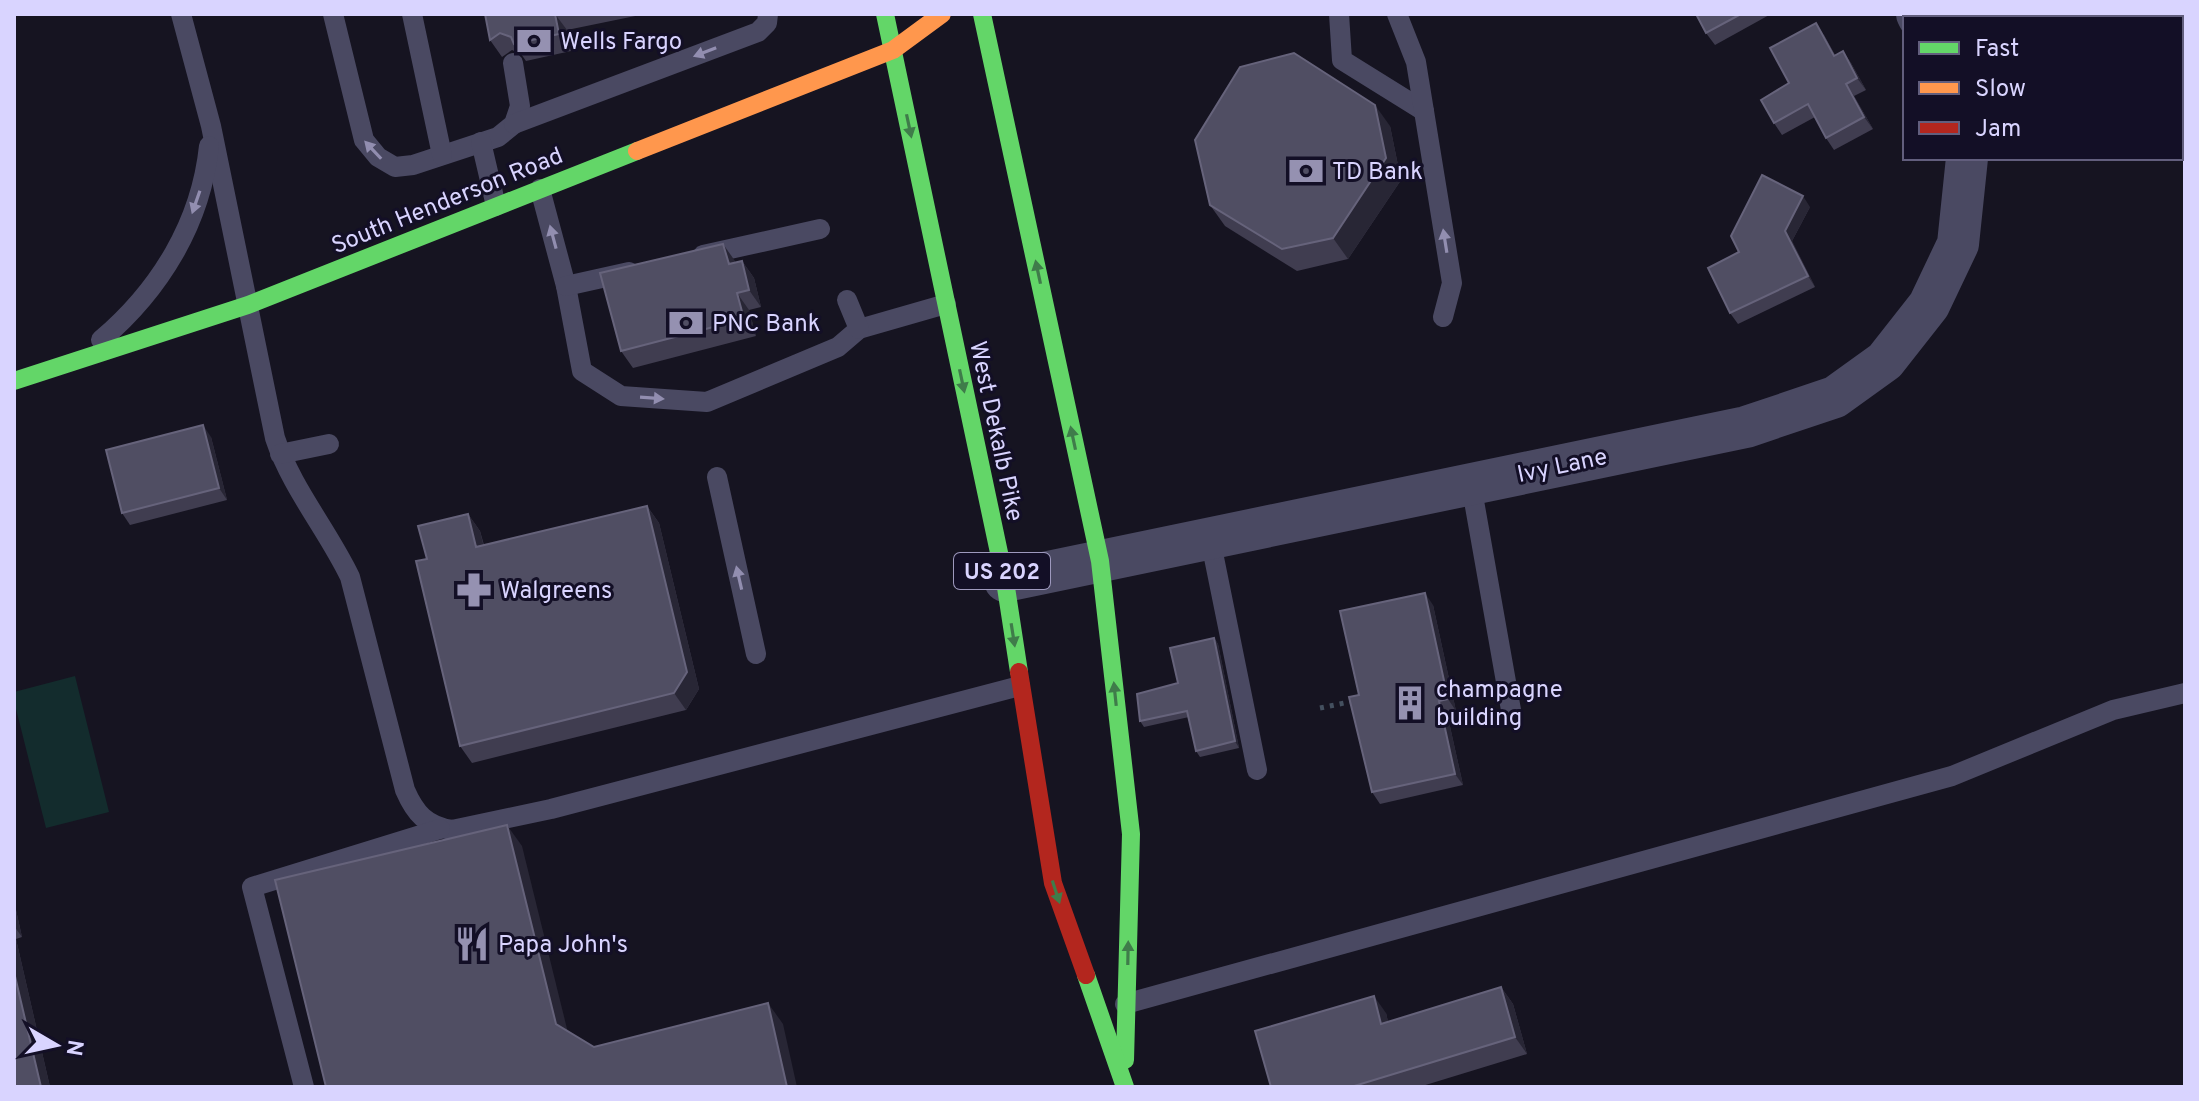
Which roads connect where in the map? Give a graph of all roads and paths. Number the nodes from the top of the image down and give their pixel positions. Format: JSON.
{"nodes":[{"id":1,"x":181,"y":14,"type":"edge"},
{"id":2,"x":333,"y":14,"type":"edge"},
{"id":3,"x":412,"y":14,"type":"edge"},
{"id":4,"x":768,"y":14,"type":"edge"},
{"id":5,"x":885,"y":14,"type":"edge"},
{"id":6,"x":942,"y":14,"type":"edge"},
{"id":7,"x":982,"y":14,"type":"edge"},
{"id":8,"x":1339,"y":14,"type":"edge"},
{"id":9,"x":1397,"y":14,"type":"edge"},
{"id":10,"x":893,"y":50,"type":"junction"},
{"id":11,"x":513,"y":63,"type":"edge"},
{"id":12,"x":1424,"y":111,"type":"junction"},
{"id":13,"x":514,"y":124,"type":"junction"},
{"id":14,"x":211,"y":126,"type":"junction"},
{"id":15,"x":481,"y":142,"type":"junction"},
{"id":16,"x":442,"y":155,"type":"junction"},
{"id":17,"x":1967,"y":160,"type":"edge"},
{"id":18,"x":540,"y":189,"type":"junction"},
{"id":19,"x":496,"y":206,"type":"junction"},
{"id":20,"x":820,"y":229,"type":"dead end"},
{"id":21,"x":686,"y":259,"type":"edge"},
{"id":22,"x":656,"y":266,"type":"edge"},
{"id":23,"x":566,"y":286,"type":"junction"},
{"id":24,"x":847,"y":300,"type":"dead end"},
{"id":25,"x":946,"y":304,"type":"junction"},
{"id":26,"x":248,"y":305,"type":"junction"},
{"id":27,"x":1443,"y":317,"type":"dead end"},
{"id":28,"x":859,"y":329,"type":"junction"},
{"id":29,"x":76,"y":361,"type":"junction"},
{"id":30,"x":14,"y":381,"type":"edge"},
{"id":31,"x":329,"y":444,"type":"dead end"},
{"id":32,"x":280,"y":454,"type":"junction"},
{"id":33,"x":717,"y":477,"type":"dead end"},
{"id":34,"x":1471,"y":484,"type":"junction"},
{"id":35,"x":1210,"y":538,"type":"junction"},
{"id":36,"x":1100,"y":561,"type":"junction"},
{"id":37,"x":1005,"y":581,"type":"junction"},
{"id":38,"x":756,"y":654,"type":"dead end"},
{"id":39,"x":1020,"y":686,"type":"junction"},
{"id":40,"x":2185,"y":693,"type":"edge"},
{"id":41,"x":1366,"y":698,"type":"edge"},
{"id":42,"x":1320,"y":708,"type":"dead end"},
{"id":43,"x":1511,"y":710,"type":"dead end"},
{"id":44,"x":1257,"y":770,"type":"dead end"},
{"id":45,"x":440,"y":829,"type":"junction"},
{"id":46,"x":1127,"y":1003,"type":"junction"},
{"id":47,"x":1098,"y":1012,"type":"junction"},
{"id":48,"x":304,"y":1087,"type":"edge"},
{"id":49,"x":1125,"y":1087,"type":"edge"}],
"edges":[{"from":1,"to":14,"type":"lane"},
{"from":16,"to":2,"type":"lane","one_way":true},
{"from":3,"to":16,"type":"lane"},
{"from":4,"to":13,"type":"lane","one_way":true},
{"from":5,"to":10,"type":"main road","name":"West Dekalb Pike","number":"US 202"},
{"from":6,"to":10,"type":"main road","name":"South Henderson Road"},
{"from":36,"to":7,"type":"main road","name":"West Dekalb Pike","number":"US 202","one_way":true},
{"from":8,"to":12,"type":"lane"},
{"from":9,"to":12,"type":"lane"},
{"from":10,"to":18,"type":"main road","name":"South Henderson Road"},
{"from":10,"to":25,"type":"main road","name":"West Dekalb Pike","number":"US 202","one_way":true},
{"from":11,"to":13,"type":"lane"},
{"from":27,"to":12,"type":"lane","one_way":true},
{"from":13,"to":15,"type":"lane"},
{"from":14,"to":26,"type":"lane"},
{"from":14,"to":29,"type":"lane","one_way":true},
{"from":15,"to":16,"type":"lane"},
{"from":15,"to":19,"type":"lane"},
{"from":17,"to":34,"type":"street","name":"Ivy Lane"},
{"from":18,"to":19,"type":"main road","name":"South Henderson Road"},
{"from":23,"to":18,"type":"lane","one_way":true},
{"from":19,"to":26,"type":"main road","name":"South Henderson Road"},
{"from":20,"to":21,"type":"lane"},
{"from":22,"to":23,"type":"lane"},
{"from":23,"to":28,"type":"lane","one_way":true},
{"from":24,"to":28,"type":"lane"},
{"from":25,"to":28,"type":"lane"},
{"from":25,"to":37,"type":"main road","name":"West Dekalb Pike","number":"US 202","one_way":true},
{"from":26,"to":29,"type":"main road","name":"South Henderson Road"},
{"from":26,"to":32,"type":"lane"},
{"from":29,"to":30,"type":"main road","name":"South Henderson Road"},
{"from":31,"to":32,"type":"lane"},
{"from":32,"to":45,"type":"lane"},
{"from":38,"to":33,"type":"lane","one_way":true},
{"from":34,"to":35,"type":"street","name":"Ivy Lane"},
{"from":34,"to":43,"type":"lane"},
{"from":35,"to":36,"type":"street","name":"Ivy Lane"},
{"from":35,"to":44,"type":"lane"},
{"from":36,"to":37,"type":"street","name":"Ivy Lane"},
{"from":46,"to":36,"type":"main road","name":"West Dekalb Pike","number":"US 202","one_way":true},
{"from":37,"to":39,"type":"main road","name":"West Dekalb Pike","number":"US 202","one_way":true},
{"from":39,"to":45,"type":"lane"},
{"from":39,"to":47,"type":"main road","name":"West Dekalb Pike","number":"US 202","one_way":true},
{"from":40,"to":46,"type":"lane"},
{"from":41,"to":42,"type":"path"},
{"from":45,"to":48,"type":"lane"},
{"from":46,"to":47,"type":"lane"},
{"from":46,"to":49,"type":"main road","name":"West Dekalb Pike","number":"US 202"},
{"from":47,"to":49,"type":"main road","name":"West Dekalb Pike","number":"US 202"}]}
